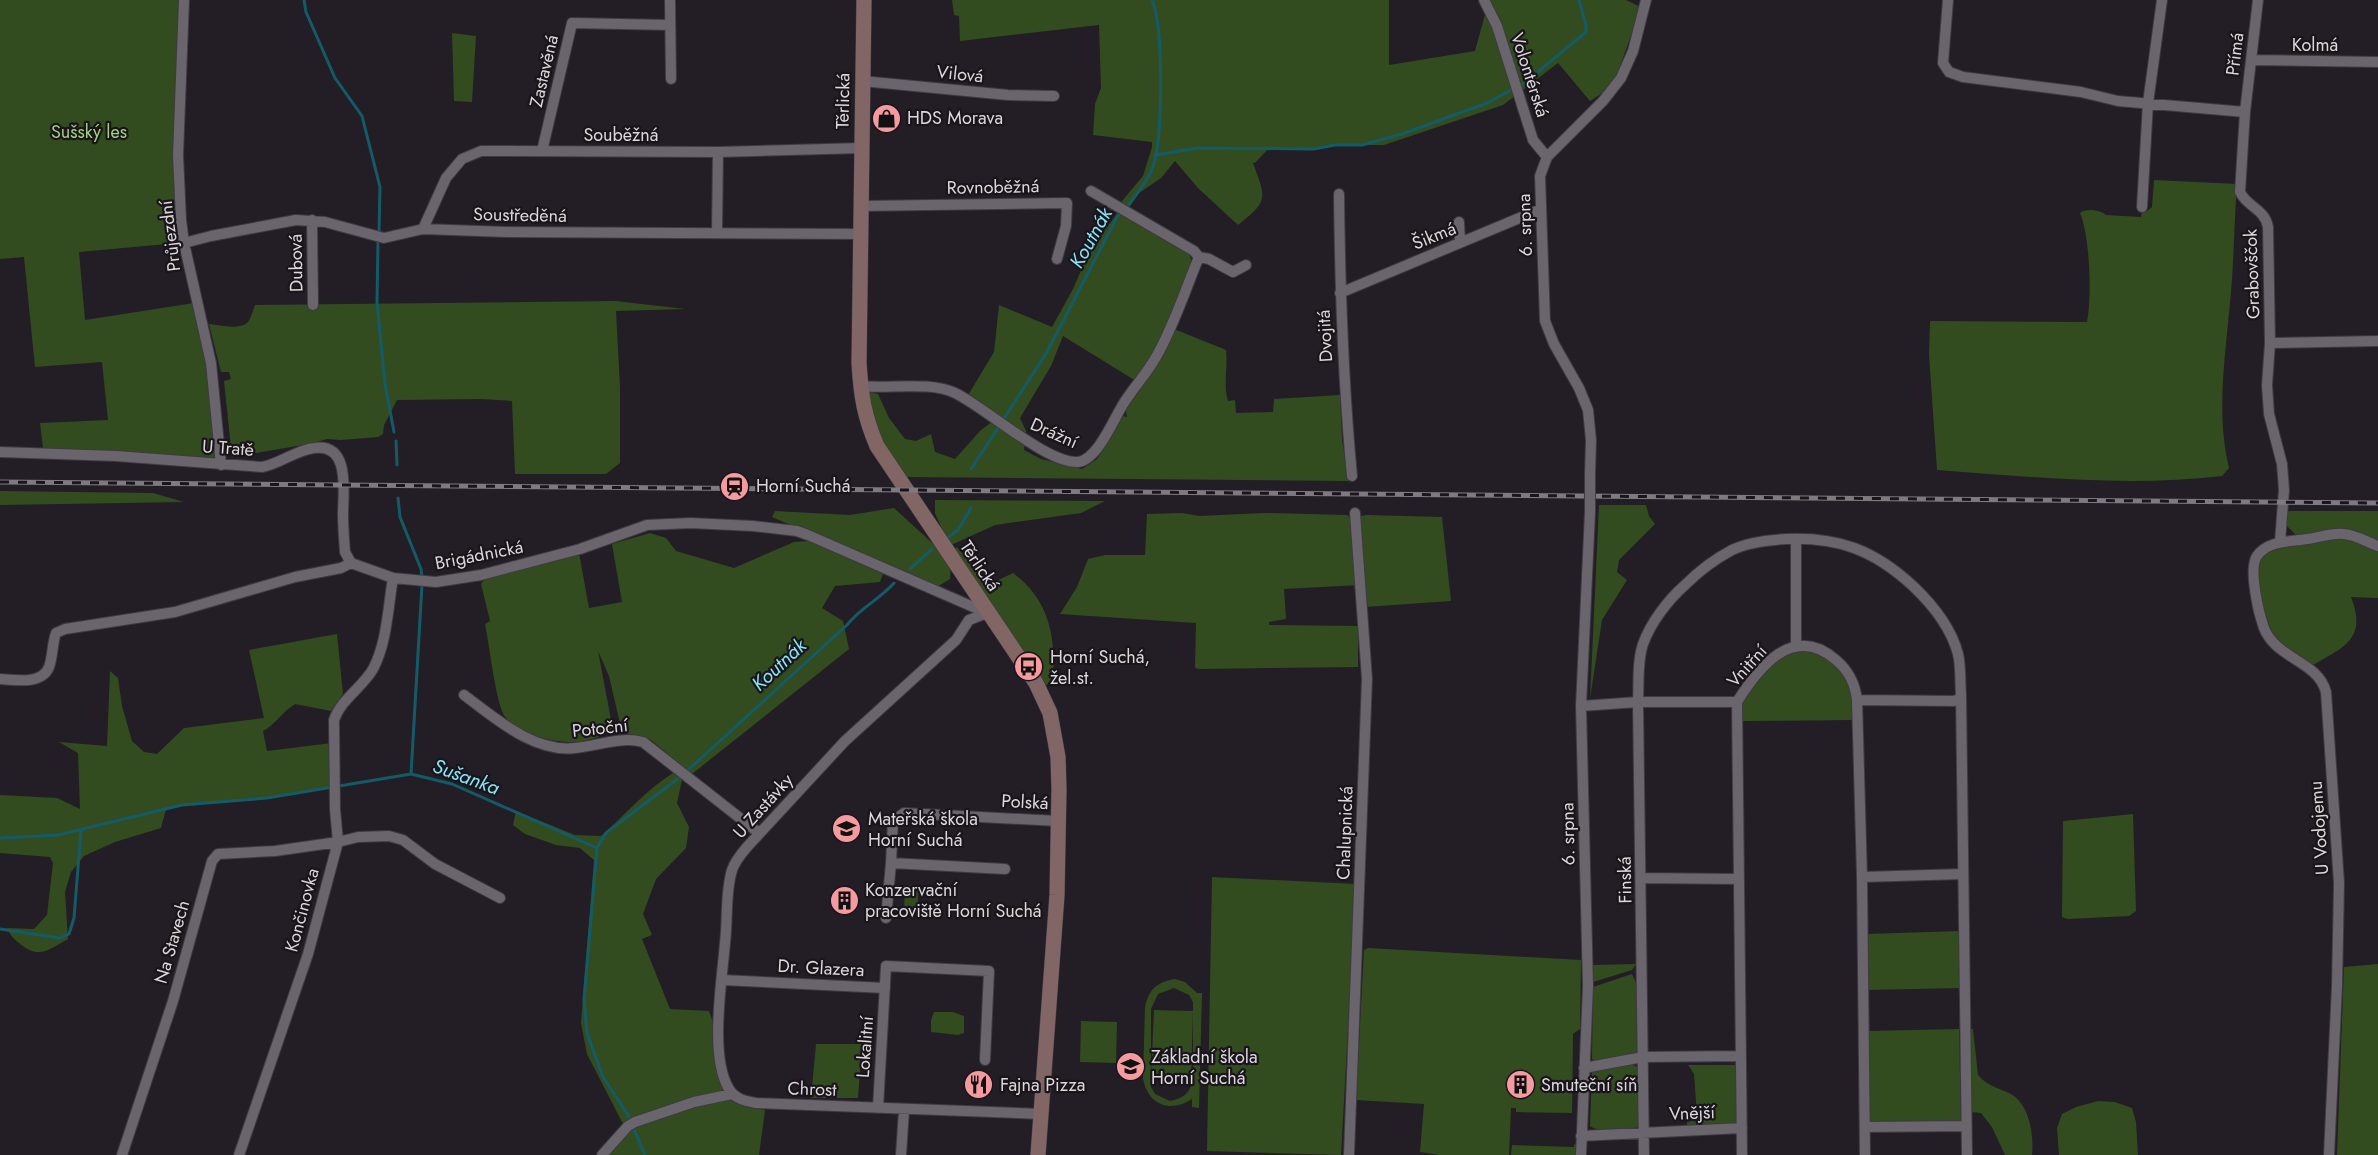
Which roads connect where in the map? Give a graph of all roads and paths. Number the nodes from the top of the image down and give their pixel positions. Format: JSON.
{"nodes":[{"id":1,"x":183,"y":0,"type":"edge"},
{"id":2,"x":670,"y":0,"type":"edge"},
{"id":3,"x":864,"y":0,"type":"edge"},
{"id":4,"x":1484,"y":0,"type":"edge"},
{"id":5,"x":1646,"y":0,"type":"edge"},
{"id":6,"x":1948,"y":0,"type":"edge"},
{"id":7,"x":2162,"y":0,"type":"edge"},
{"id":8,"x":2258,"y":0,"type":"edge"},
{"id":9,"x":670,"y":25,"type":"junction"},
{"id":10,"x":2252,"y":60,"type":"junction"},
{"id":11,"x":2378,"y":62,"type":"edge"},
{"id":12,"x":671,"y":79,"type":"dead end"},
{"id":13,"x":862,"y":81,"type":"junction"},
{"id":14,"x":1054,"y":96,"type":"dead end"},
{"id":15,"x":2148,"y":103,"type":"junction"},
{"id":16,"x":2244,"y":112,"type":"junction"},
{"id":17,"x":862,"y":148,"type":"junction"},
{"id":18,"x":542,"y":151,"type":"junction"},
{"id":19,"x":718,"y":152,"type":"junction"},
{"id":20,"x":1547,"y":157,"type":"junction"},
{"id":21,"x":1091,"y":191,"type":"dead end"},
{"id":22,"x":1339,"y":194,"type":"dead end"},
{"id":23,"x":861,"y":206,"type":"junction"},
{"id":24,"x":2142,"y":207,"type":"dead end"},
{"id":25,"x":1541,"y":209,"type":"junction"},
{"id":26,"x":312,"y":220,"type":"junction"},
{"id":27,"x":1459,"y":222,"type":"dead end"},
{"id":28,"x":423,"y":229,"type":"junction"},
{"id":29,"x":717,"y":233,"type":"junction"},
{"id":30,"x":861,"y":234,"type":"junction"},
{"id":31,"x":184,"y":243,"type":"junction"},
{"id":32,"x":1460,"y":243,"type":"junction"},
{"id":33,"x":1199,"y":257,"type":"junction"},
{"id":34,"x":1057,"y":260,"type":"dead end"},
{"id":35,"x":1246,"y":265,"type":"dead end"},
{"id":36,"x":1340,"y":292,"type":"junction"},
{"id":37,"x":313,"y":305,"type":"dead end"},
{"id":38,"x":2378,"y":341,"type":"edge"},
{"id":39,"x":2270,"y":343,"type":"junction"},
{"id":40,"x":860,"y":386,"type":"junction"},
{"id":41,"x":0,"y":452,"type":"edge"},
{"id":42,"x":221,"y":465,"type":"junction"},
{"id":43,"x":1352,"y":476,"type":"dead end"},
{"id":44,"x":1355,"y":513,"type":"dead end"},
{"id":45,"x":1796,"y":539,"type":"junction"},
{"id":46,"x":2280,"y":542,"type":"junction"},
{"id":47,"x":2378,"y":546,"type":"edge"},
{"id":48,"x":351,"y":563,"type":"junction"},
{"id":49,"x":393,"y":578,"type":"junction"},
{"id":50,"x":987,"y":613,"type":"junction"},
{"id":51,"x":1796,"y":645,"type":"junction"},
{"id":52,"x":0,"y":679,"type":"edge"},
{"id":53,"x":464,"y":695,"type":"dead end"},
{"id":54,"x":1961,"y":698,"type":"junction"},
{"id":55,"x":1857,"y":700,"type":"junction"},
{"id":56,"x":1638,"y":702,"type":"junction"},
{"id":57,"x":1737,"y":702,"type":"junction"},
{"id":58,"x":1581,"y":706,"type":"junction"},
{"id":59,"x":1058,"y":820,"type":"junction"},
{"id":60,"x":759,"y":833,"type":"junction"},
{"id":61,"x":338,"y":842,"type":"junction"},
{"id":62,"x":891,"y":864,"type":"junction"},
{"id":63,"x":1005,"y":869,"type":"dead end"},
{"id":64,"x":1963,"y":874,"type":"junction"},
{"id":65,"x":1862,"y":877,"type":"junction"},
{"id":66,"x":1641,"y":878,"type":"junction"},
{"id":67,"x":1738,"y":879,"type":"junction"},
{"id":68,"x":500,"y":898,"type":"dead end"},
{"id":69,"x":886,"y":918,"type":"dead end"},
{"id":70,"x":723,"y":980,"type":"junction"},
{"id":71,"x":885,"y":987,"type":"junction"},
{"id":72,"x":1740,"y":1056,"type":"junction"},
{"id":73,"x":1643,"y":1057,"type":"junction"},
{"id":74,"x":985,"y":1060,"type":"dead end"},
{"id":75,"x":1584,"y":1068,"type":"junction"},
{"id":76,"x":732,"y":1094,"type":"junction"},
{"id":77,"x":878,"y":1108,"type":"junction"},
{"id":78,"x":904,"y":1110,"type":"junction"},
{"id":79,"x":1041,"y":1114,"type":"junction"},
{"id":80,"x":1966,"y":1126,"type":"junction"},
{"id":81,"x":1865,"y":1127,"type":"junction"},
{"id":82,"x":1742,"y":1128,"type":"junction"},
{"id":83,"x":1644,"y":1131,"type":"junction"},
{"id":84,"x":1581,"y":1136,"type":"junction"},
{"id":85,"x":122,"y":1155,"type":"edge"},
{"id":86,"x":239,"y":1155,"type":"edge"},
{"id":87,"x":602,"y":1155,"type":"edge"},
{"id":88,"x":901,"y":1155,"type":"edge"},
{"id":89,"x":1038,"y":1155,"type":"edge"},
{"id":90,"x":1349,"y":1155,"type":"edge"},
{"id":91,"x":1581,"y":1155,"type":"edge"},
{"id":92,"x":1644,"y":1155,"type":"edge"},
{"id":93,"x":1742,"y":1155,"type":"edge"},
{"id":94,"x":1865,"y":1155,"type":"edge"},
{"id":95,"x":1966,"y":1155,"type":"edge"},
{"id":96,"x":2329,"y":1155,"type":"edge"}],
"edges":[{"from":1,"to":31,"type":"street","name":"Průjezdní"},
{"from":2,"to":9,"type":"street"},
{"from":3,"to":13,"type":"main road","name":"Těrlická"},
{"from":4,"to":20,"type":"street","name":"Volontérská"},
{"from":5,"to":20,"type":"street"},
{"from":6,"to":15,"type":"street"},
{"from":7,"to":15,"type":"street"},
{"from":8,"to":10,"type":"street","name":"Přímá"},
{"from":9,"to":12,"type":"street"},
{"from":9,"to":18,"type":"street","name":"Zastavěná"},
{"from":10,"to":11,"type":"street","name":"Kolmá"},
{"from":10,"to":16,"type":"street","name":"Přímá"},
{"from":13,"to":14,"type":"street","name":"Vilová"},
{"from":13,"to":17,"type":"main road","name":"Těrlická"},
{"from":15,"to":16,"type":"street"},
{"from":15,"to":24,"type":"street"},
{"from":16,"to":39,"type":"street","name":"Grabovščok"},
{"from":17,"to":19,"type":"street","name":"Souběžná"},
{"from":17,"to":23,"type":"main road","name":"Těrlická"},
{"from":18,"to":19,"type":"street","name":"Souběžná"},
{"from":18,"to":28,"type":"street","name":"Souběžná"},
{"from":19,"to":29,"type":"street"},
{"from":20,"to":25,"type":"street","name":"6. srpna"},
{"from":21,"to":33,"type":"street"},
{"from":22,"to":36,"type":"street","name":"Dvojitá"},
{"from":23,"to":30,"type":"main road","name":"Těrlická"},
{"from":23,"to":34,"type":"street","name":"Rovnoběžná"},
{"from":25,"to":32,"type":"street","name":"Šikmá"},
{"from":25,"to":58,"type":"street","name":"6. srpna","bridge":true},
{"from":26,"to":28,"type":"street","name":"Soustředěná"},
{"from":26,"to":31,"type":"street","name":"Soustředěná"},
{"from":26,"to":37,"type":"street","name":"Dubová"},
{"from":27,"to":32,"type":"street"},
{"from":28,"to":29,"type":"street","name":"Soustředěná"},
{"from":29,"to":30,"type":"street","name":"Soustředěná"},
{"from":30,"to":40,"type":"main road","name":"Těrlická"},
{"from":31,"to":42,"type":"street","name":"Průjezdní"},
{"from":32,"to":36,"type":"street","name":"Šikmá"},
{"from":33,"to":35,"type":"street"},
{"from":33,"to":40,"type":"street","name":"Drážní"},
{"from":36,"to":43,"type":"street","name":"Dvojitá"},
{"from":38,"to":39,"type":"street"},
{"from":39,"to":46,"type":"street","name":"Grabovščok"},
{"from":40,"to":50,"type":"main road","name":"Těrlická"},
{"from":41,"to":42,"type":"street","name":"U Tratě"},
{"from":42,"to":48,"type":"street","name":"U Tratě"},
{"from":44,"to":90,"type":"street","name":"Chalupnická"},
{"from":45,"to":51,"type":"street"},
{"from":45,"to":54,"type":"street","name":"Finská"},
{"from":45,"to":56,"type":"street","name":"Finská"},
{"from":46,"to":47,"type":"street"},
{"from":46,"to":96,"type":"street","name":"U Vodojemu"},
{"from":48,"to":49,"type":"street","name":"Brigádnická"},
{"from":48,"to":52,"type":"street"},
{"from":49,"to":50,"type":"street","name":"Brigádnická"},
{"from":49,"to":61,"type":"street","name":"Končinovka"},
{"from":50,"to":59,"type":"main road","name":"Těrlická"},
{"from":50,"to":60,"type":"street","name":"U Zastávky"},
{"from":51,"to":55,"type":"street","name":"Vnitřní"},
{"from":51,"to":57,"type":"street","name":"Vnitřní"},
{"from":53,"to":60,"type":"street","name":"Potoční"},
{"from":54,"to":55,"type":"street"},
{"from":54,"to":64,"type":"street","name":"Finská"},
{"from":55,"to":65,"type":"street","name":"Vnitřní"},
{"from":56,"to":57,"type":"street"},
{"from":56,"to":58,"type":"street"},
{"from":56,"to":66,"type":"street","name":"Finská"},
{"from":57,"to":67,"type":"street","name":"Vnitřní"},
{"from":58,"to":75,"type":"street","name":"6. srpna"},
{"from":59,"to":62,"type":"street","name":"Polská"},
{"from":59,"to":79,"type":"main road","name":"Těrlická"},
{"from":60,"to":70,"type":"street","name":"U Zastávky"},
{"from":61,"to":68,"type":"street"},
{"from":61,"to":85,"type":"street","name":"Na Stavech"},
{"from":61,"to":86,"type":"street","name":"Končinovka"},
{"from":62,"to":63,"type":"street"},
{"from":62,"to":69,"type":"street"},
{"from":64,"to":65,"type":"street"},
{"from":64,"to":80,"type":"street","name":"Finská"},
{"from":65,"to":81,"type":"street","name":"Vnitřní"},
{"from":66,"to":67,"type":"street"},
{"from":66,"to":73,"type":"street","name":"Finská"},
{"from":67,"to":72,"type":"street","name":"Vnitřní"},
{"from":70,"to":71,"type":"street","name":"Dr. Glazera"},
{"from":70,"to":76,"type":"street","name":"U Zastávky"},
{"from":71,"to":74,"type":"street","name":"Dr. Glazera"},
{"from":71,"to":77,"type":"street","name":"Lokalitní"},
{"from":72,"to":73,"type":"street"},
{"from":72,"to":82,"type":"street","name":"Vnitřní"},
{"from":73,"to":75,"type":"street"},
{"from":73,"to":83,"type":"street","name":"Vnější"},
{"from":75,"to":84,"type":"street","name":"6. srpna"},
{"from":76,"to":77,"type":"street","name":"Chrost"},
{"from":76,"to":87,"type":"street"},
{"from":77,"to":78,"type":"street","name":"Chrost"},
{"from":78,"to":79,"type":"street","name":"Chrost"},
{"from":78,"to":88,"type":"street"},
{"from":79,"to":89,"type":"main road","name":"Těrlická"},
{"from":80,"to":81,"type":"street"},
{"from":80,"to":95,"type":"street","name":"Finská"},
{"from":81,"to":94,"type":"street","name":"Vnitřní"},
{"from":82,"to":83,"type":"street","name":"Vnější"},
{"from":82,"to":93,"type":"street","name":"Vnitřní"},
{"from":83,"to":84,"type":"street","name":"Vnější"},
{"from":83,"to":92,"type":"street","name":"Vnější"},
{"from":84,"to":91,"type":"street","name":"6. srpna"}]}
